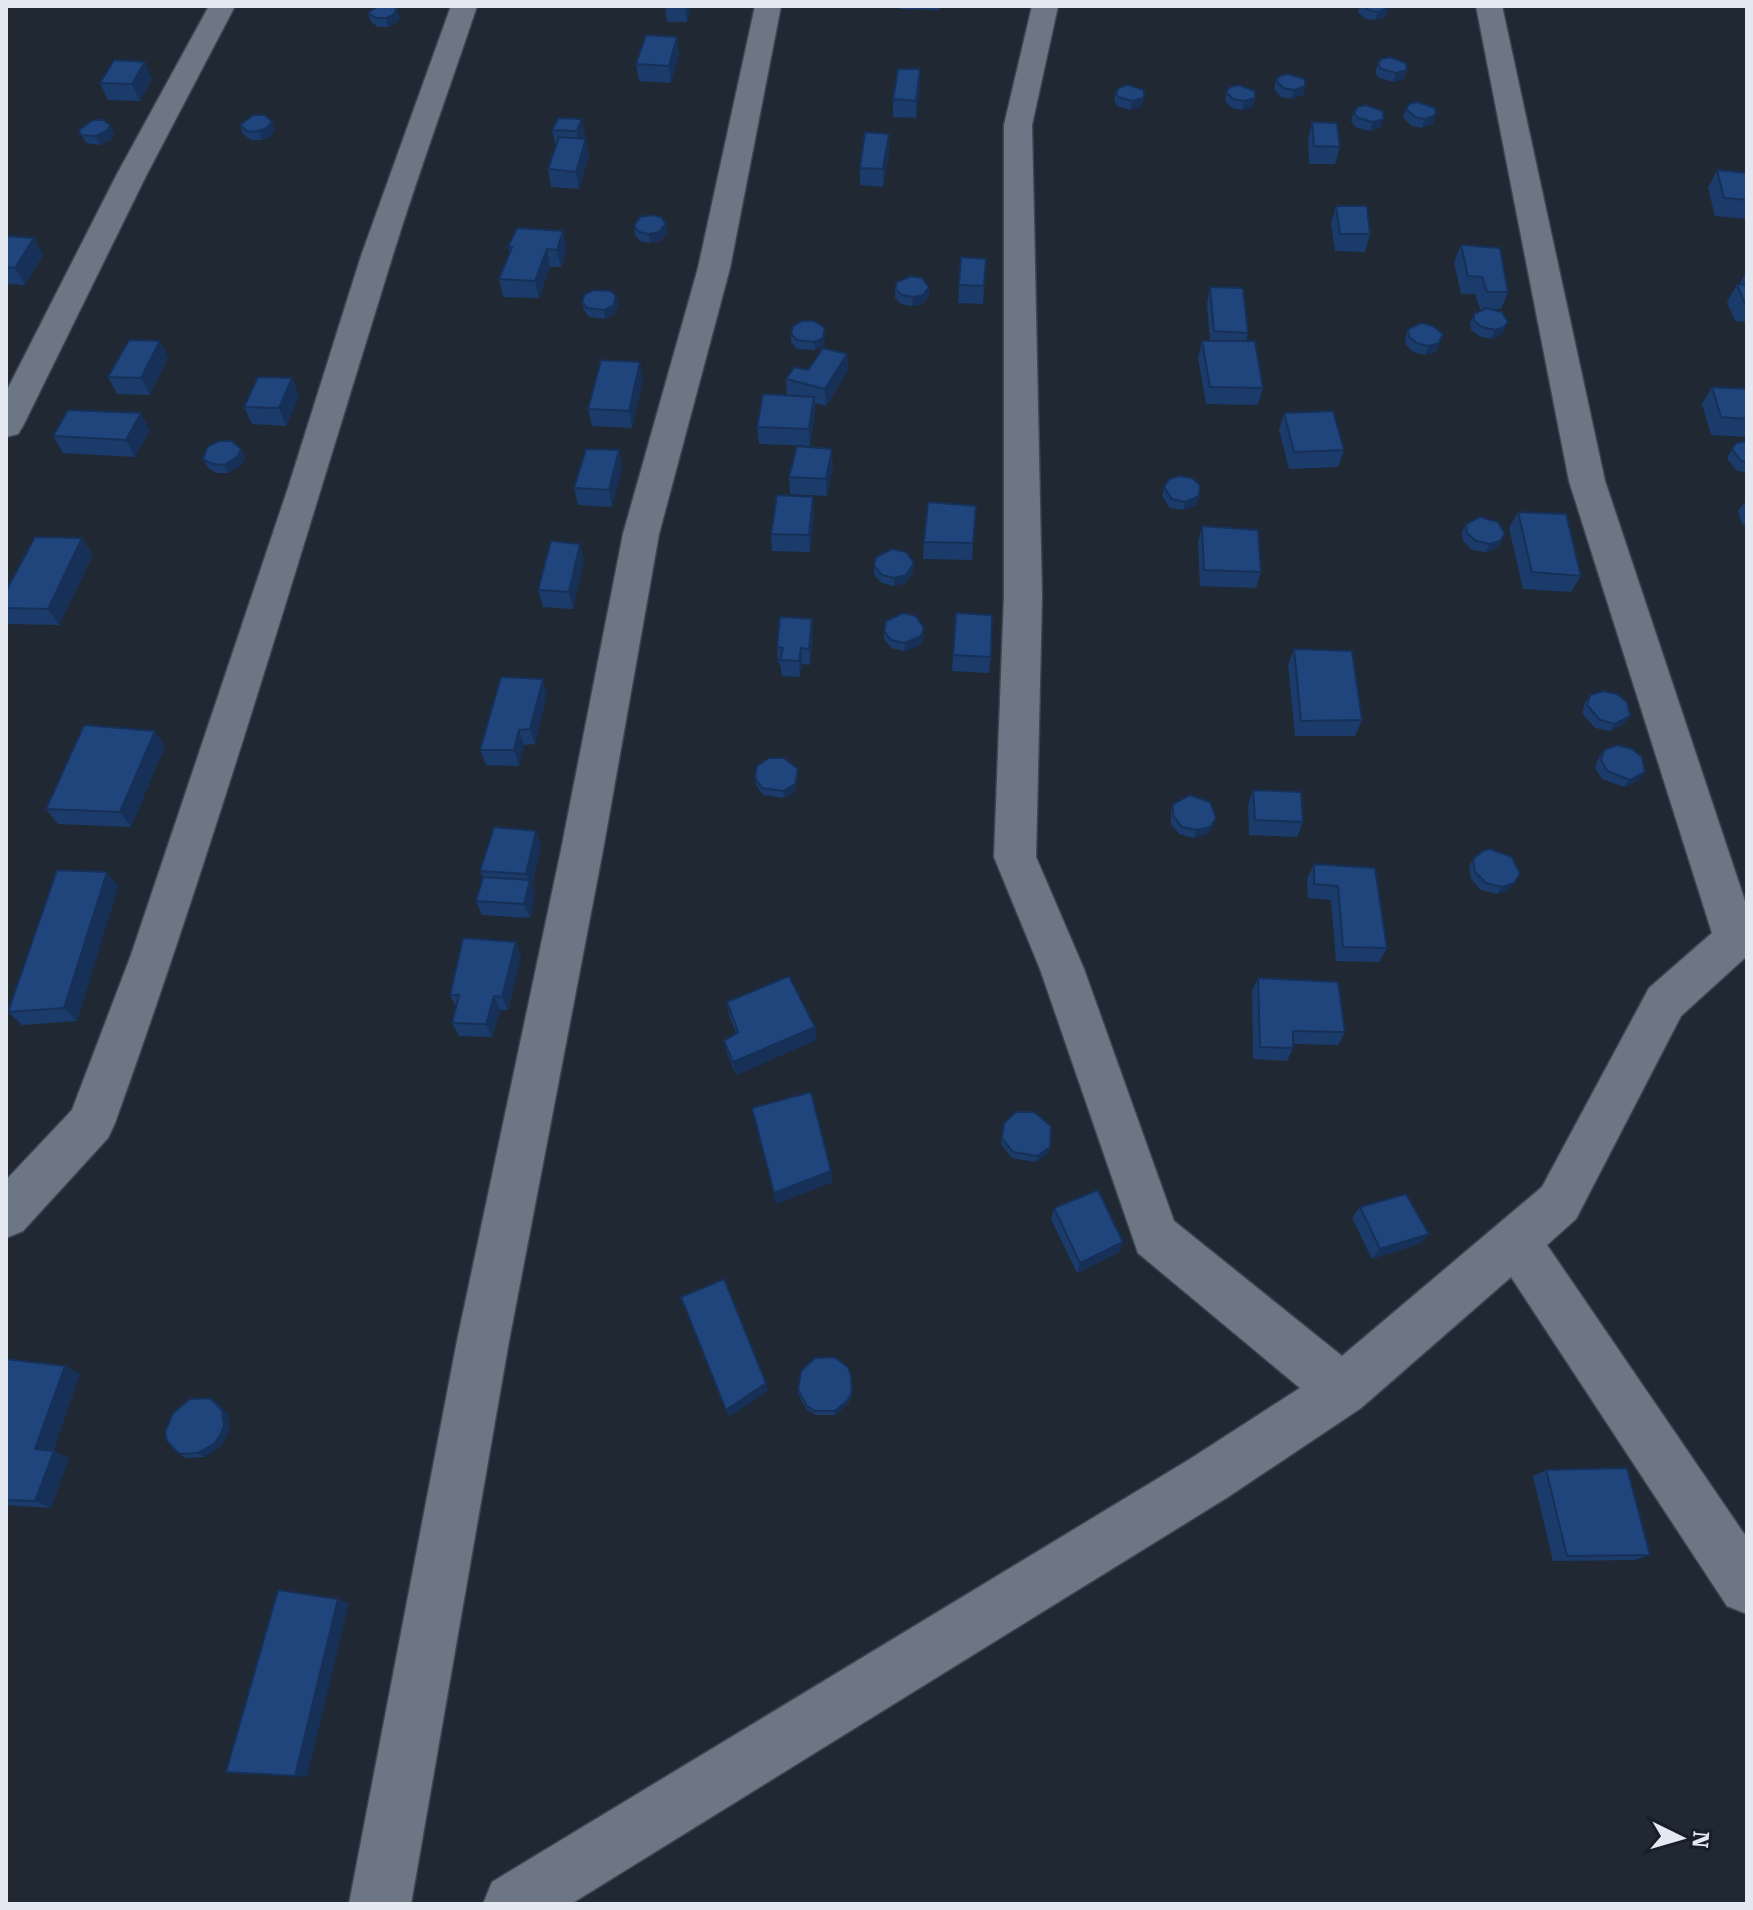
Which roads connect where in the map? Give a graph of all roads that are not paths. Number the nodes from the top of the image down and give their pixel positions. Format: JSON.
{"nodes":[{"id":1,"x":222,"y":6,"type":"edge"},
{"id":2,"x":464,"y":6,"type":"edge"},
{"id":3,"x":768,"y":6,"type":"edge"},
{"id":4,"x":1045,"y":6,"type":"edge"},
{"id":5,"x":1489,"y":6,"type":"edge"},
{"id":6,"x":6,"y":426,"type":"edge"},
{"id":7,"x":1741,"y":937,"type":"edge"},
{"id":8,"x":6,"y":1215,"type":"edge"},
{"id":9,"x":1515,"y":1240,"type":"junction"},
{"id":10,"x":1343,"y":1390,"type":"junction"},
{"id":11,"x":1747,"y":1586,"type":"edge"},
{"id":12,"x":380,"y":1904,"type":"edge"},
{"id":13,"x":514,"y":1904,"type":"edge"}],
"edges":[{"from":1,"to":6,"type":"street"},
{"from":2,"to":8,"type":"street"},
{"from":3,"to":12,"type":"street"},
{"from":4,"to":10,"type":"street"},
{"from":5,"to":7,"type":"street"},
{"from":7,"to":9,"type":"street"},
{"from":9,"to":10,"type":"street"},
{"from":9,"to":11,"type":"street"},
{"from":10,"to":13,"type":"street"}]}
